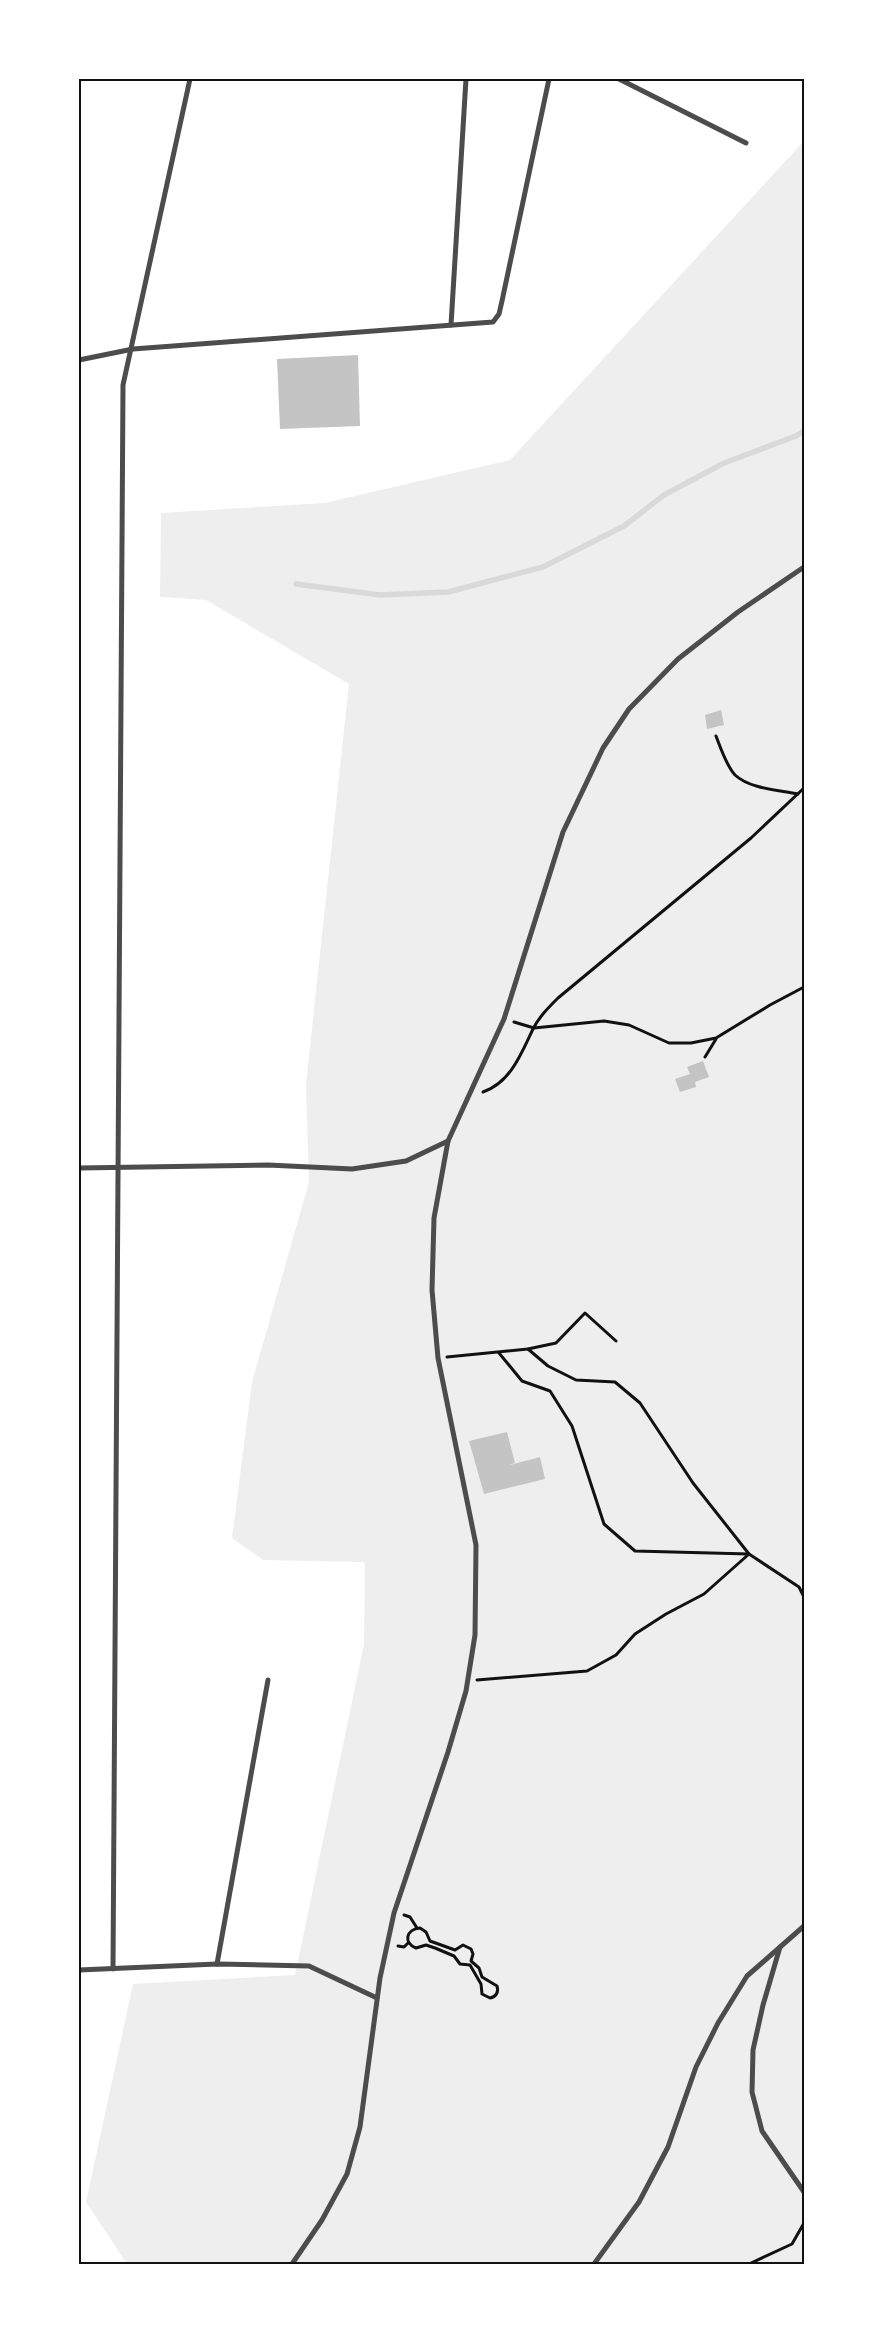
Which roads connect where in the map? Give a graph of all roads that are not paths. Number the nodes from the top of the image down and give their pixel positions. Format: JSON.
{"nodes":[{"id":1,"x":190,"y":79,"type":"edge"},
{"id":2,"x":466,"y":79,"type":"edge"},
{"id":3,"x":549,"y":79,"type":"edge"},
{"id":4,"x":619,"y":79,"type":"edge"},
{"id":5,"x":746,"y":143,"type":"dead end"},
{"id":6,"x":451,"y":324,"type":"junction"},
{"id":7,"x":133,"y":348,"type":"junction"},
{"id":8,"x":79,"y":360,"type":"edge"},
{"id":9,"x":804,"y":567,"type":"edge"},
{"id":10,"x":448,"y":1141,"type":"junction"},
{"id":11,"x":117,"y":1166,"type":"junction"},
{"id":12,"x":79,"y":1168,"type":"edge"},
{"id":13,"x":268,"y":1680,"type":"dead end"},
{"id":14,"x":804,"y":1926,"type":"edge"},
{"id":15,"x":781,"y":1947,"type":"junction"},
{"id":16,"x":216,"y":1964,"type":"junction"},
{"id":17,"x":113,"y":1969,"type":"junction"},
{"id":18,"x":79,"y":1970,"type":"edge"},
{"id":19,"x":377,"y":1998,"type":"junction"},
{"id":20,"x":804,"y":2192,"type":"edge"},
{"id":21,"x":292,"y":2264,"type":"edge"},
{"id":22,"x":594,"y":2264,"type":"edge"}],
"edges":[{"from":1,"to":7,"type":"street"},
{"from":2,"to":6,"type":"street"},
{"from":3,"to":6,"type":"street"},
{"from":4,"to":5,"type":"street"},
{"from":6,"to":7,"type":"street"},
{"from":7,"to":8,"type":"street"},
{"from":7,"to":11,"type":"street"},
{"from":9,"to":10,"type":"street"},
{"from":10,"to":11,"type":"street"},
{"from":10,"to":19,"type":"street"},
{"from":11,"to":12,"type":"street"},
{"from":11,"to":17,"type":"street"},
{"from":13,"to":16,"type":"street"},
{"from":14,"to":15,"type":"street"},
{"from":15,"to":20,"type":"street"},
{"from":15,"to":22,"type":"street"},
{"from":16,"to":17,"type":"street"},
{"from":16,"to":19,"type":"street"},
{"from":17,"to":18,"type":"street"},
{"from":19,"to":21,"type":"street"}]}
